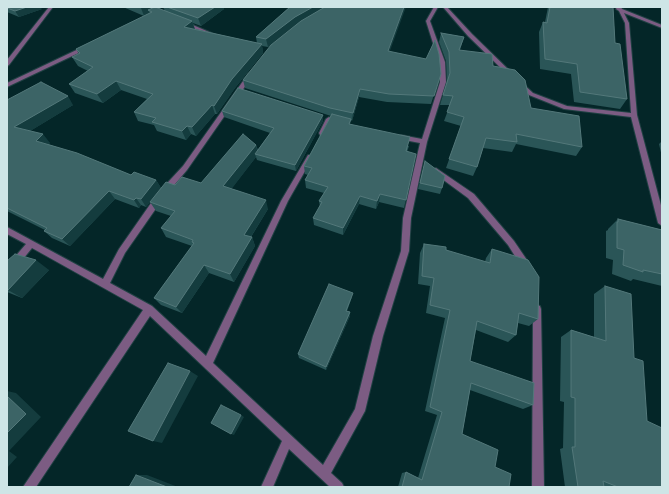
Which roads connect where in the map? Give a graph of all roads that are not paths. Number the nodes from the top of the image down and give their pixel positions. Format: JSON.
{"nodes":[{"id":1,"x":51,"y":7,"type":"edge"},
{"id":2,"x":436,"y":7,"type":"edge"},
{"id":3,"x":445,"y":7,"type":"edge"},
{"id":4,"x":618,"y":8,"type":"edge"},
{"id":5,"x":178,"y":21,"type":"edge"},
{"id":6,"x":662,"y":27,"type":"edge"},
{"id":7,"x":217,"y":36,"type":"edge"},
{"id":8,"x":92,"y":44,"type":"edge"},
{"id":9,"x":7,"y":64,"type":"edge"},
{"id":10,"x":256,"y":68,"type":"edge"},
{"id":11,"x":7,"y":85,"type":"edge"},
{"id":12,"x":238,"y":90,"type":"junction"},
{"id":13,"x":246,"y":93,"type":"edge"},
{"id":14,"x":634,"y":115,"type":"junction"},
{"id":15,"x":329,"y":119,"type":"edge"},
{"id":16,"x":395,"y":135,"type":"edge"},
{"id":17,"x":424,"y":142,"type":"junction"},
{"id":18,"x":421,"y":160,"type":"junction"},
{"id":19,"x":662,"y":222,"type":"edge"},
{"id":20,"x":7,"y":230,"type":"edge"},
{"id":21,"x":31,"y":244,"type":"junction"},
{"id":22,"x":7,"y":272,"type":"edge"},
{"id":23,"x":529,"y":272,"type":"edge"},
{"id":24,"x":104,"y":285,"type":"junction"},
{"id":25,"x":536,"y":299,"type":"edge"},
{"id":26,"x":149,"y":309,"type":"junction"},
{"id":27,"x":206,"y":364,"type":"junction"},
{"id":28,"x":288,"y":439,"type":"junction"},
{"id":29,"x":324,"y":474,"type":"junction"},
{"id":30,"x":29,"y":487,"type":"edge"},
{"id":31,"x":268,"y":487,"type":"edge"},
{"id":32,"x":338,"y":487,"type":"edge"},
{"id":33,"x":538,"y":487,"type":"edge"}],
"edges":[{"from":1,"to":9,"type":"street"},
{"from":2,"to":17,"type":"street"},
{"from":3,"to":14,"type":"street"},
{"from":4,"to":6,"type":"street"},
{"from":4,"to":14,"type":"street"},
{"from":5,"to":7,"type":"street"},
{"from":8,"to":11,"type":"street"},
{"from":10,"to":12,"type":"street"},
{"from":12,"to":13,"type":"street"},
{"from":12,"to":24,"type":"street"},
{"from":14,"to":19,"type":"street"},
{"from":15,"to":27,"type":"street"},
{"from":16,"to":17,"type":"street"},
{"from":17,"to":18,"type":"street"},
{"from":18,"to":23,"type":"street"},
{"from":18,"to":29,"type":"street"},
{"from":20,"to":21,"type":"street"},
{"from":21,"to":22,"type":"street"},
{"from":21,"to":24,"type":"street"},
{"from":24,"to":26,"type":"street"},
{"from":25,"to":33,"type":"street"},
{"from":26,"to":27,"type":"street"},
{"from":26,"to":30,"type":"street"},
{"from":27,"to":28,"type":"street"},
{"from":28,"to":29,"type":"street"},
{"from":28,"to":31,"type":"street"},
{"from":29,"to":32,"type":"street"}]}
